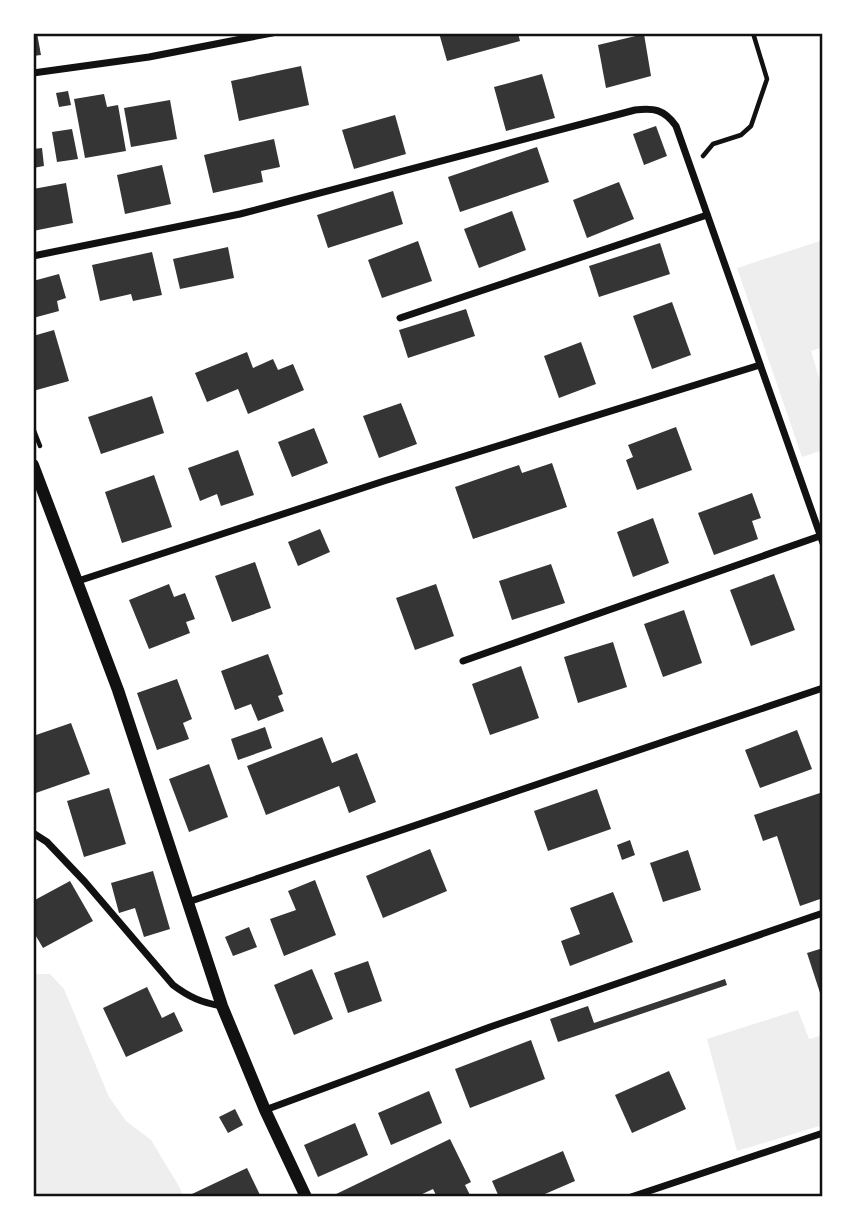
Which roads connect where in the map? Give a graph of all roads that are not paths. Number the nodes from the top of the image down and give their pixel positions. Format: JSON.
{"nodes":[{"id":1,"x":272,"y":33,"type":"edge"},
{"id":2,"x":33,"y":73,"type":"edge"},
{"id":3,"x":707,"y":215,"type":"junction"},
{"id":4,"x":33,"y":256,"type":"edge"},
{"id":5,"x":400,"y":318,"type":"dead end"},
{"id":6,"x":760,"y":365,"type":"junction"},
{"id":7,"x":33,"y":465,"type":"edge"},
{"id":8,"x":821,"y":540,"type":"edge"},
{"id":9,"x":79,"y":582,"type":"junction"},
{"id":10,"x":463,"y":661,"type":"dead end"},
{"id":11,"x":823,"y":688,"type":"edge"},
{"id":12,"x":33,"y":833,"type":"edge"},
{"id":13,"x":188,"y":902,"type":"junction"},
{"id":14,"x":823,"y":913,"type":"edge"},
{"id":15,"x":222,"y":1006,"type":"junction"},
{"id":16,"x":265,"y":1110,"type":"junction"},
{"id":17,"x":823,"y":1133,"type":"edge"},
{"id":18,"x":306,"y":1197,"type":"edge"},
{"id":19,"x":631,"y":1197,"type":"edge"}],
"edges":[{"from":1,"to":2,"type":"street"},
{"from":3,"to":4,"type":"street"},
{"from":3,"to":5,"type":"street"},
{"from":3,"to":6,"type":"street"},
{"from":6,"to":8,"type":"street"},
{"from":6,"to":9,"type":"street"},
{"from":7,"to":9,"type":"street"},
{"from":8,"to":10,"type":"street"},
{"from":9,"to":13,"type":"street"},
{"from":11,"to":13,"type":"street"},
{"from":12,"to":15,"type":"street"},
{"from":13,"to":15,"type":"street"},
{"from":14,"to":16,"type":"street"},
{"from":15,"to":16,"type":"street"},
{"from":16,"to":18,"type":"street"},
{"from":17,"to":19,"type":"street"}]}
